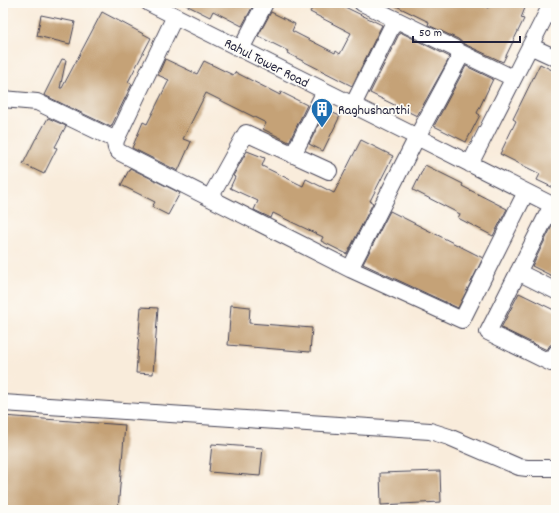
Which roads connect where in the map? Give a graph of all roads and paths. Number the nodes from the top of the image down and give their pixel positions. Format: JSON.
{"nodes":[{"id":1,"x":149,"y":3,"type":"edge"},
{"id":2,"x":265,"y":3,"type":"edge"},
{"id":3,"x":362,"y":3,"type":"edge"},
{"id":4,"x":552,"y":3,"type":"edge"},
{"id":5,"x":175,"y":16,"type":"junction"},
{"id":6,"x":396,"y":20,"type":"junction"},
{"id":7,"x":530,"y":46,"type":"junction"},
{"id":8,"x":241,"y":49,"type":"junction"},
{"id":9,"x":459,"y":52,"type":"junction"},
{"id":10,"x":556,"y":58,"type":"edge"},
{"id":11,"x":513,"y":78,"type":"junction"},
{"id":12,"x":325,"y":91,"type":"junction"},
{"id":13,"x":3,"y":99,"type":"edge"},
{"id":14,"x":353,"y":105,"type":"junction"},
{"id":15,"x":417,"y":137,"type":"junction"},
{"id":16,"x":116,"y":140,"type":"junction"},
{"id":17,"x":293,"y":155,"type":"junction"},
{"id":18,"x":470,"y":164,"type":"junction"},
{"id":19,"x":329,"y":170,"type":"dead end"},
{"id":20,"x":526,"y":192,"type":"junction"},
{"id":21,"x":210,"y":198,"type":"junction"},
{"id":22,"x":554,"y":206,"type":"edge"},
{"id":23,"x":550,"y":225,"type":"edge"},
{"id":24,"x":350,"y":269,"type":"junction"},
{"id":25,"x":518,"y":272,"type":"junction"},
{"id":26,"x":556,"y":292,"type":"edge"},
{"id":27,"x":556,"y":353,"type":"edge"},
{"id":28,"x":3,"y":403,"type":"edge"},
{"id":29,"x":556,"y":468,"type":"edge"}],
"edges":[{"from":1,"to":5,"type":"street","name":"Rahul Tower Road"},
{"from":2,"to":8,"type":"street"},
{"from":3,"to":6,"type":"street"},
{"from":4,"to":7,"type":"street"},
{"from":5,"to":8,"type":"street","name":"Rahul Tower Road"},
{"from":5,"to":16,"type":"street"},
{"from":6,"to":9,"type":"street"},
{"from":6,"to":14,"type":"street"},
{"from":7,"to":10,"type":"street"},
{"from":7,"to":11,"type":"street"},
{"from":8,"to":12,"type":"street","name":"Rahul Tower Road"},
{"from":9,"to":11,"type":"street"},
{"from":9,"to":15,"type":"street"},
{"from":11,"to":18,"type":"street"},
{"from":12,"to":14,"type":"street","name":"Rahul Tower Road"},
{"from":12,"to":17,"type":"street"},
{"from":13,"to":16,"type":"street"},
{"from":14,"to":15,"type":"street","name":"Rahul Tower Road"},
{"from":15,"to":18,"type":"street","name":"Rahul Tower Road"},
{"from":15,"to":24,"type":"street"},
{"from":16,"to":21,"type":"street"},
{"from":17,"to":19,"type":"street"},
{"from":17,"to":21,"type":"street"},
{"from":18,"to":20,"type":"street","name":"Rahul Tower Road"},
{"from":20,"to":22,"type":"street","name":"Rahul Tower Road"},
{"from":20,"to":24,"type":"street"},
{"from":21,"to":24,"type":"street"},
{"from":22,"to":23,"type":"street"},
{"from":23,"to":25,"type":"street"},
{"from":25,"to":26,"type":"street"},
{"from":25,"to":27,"type":"street"},
{"from":28,"to":29,"type":"street"}]}
